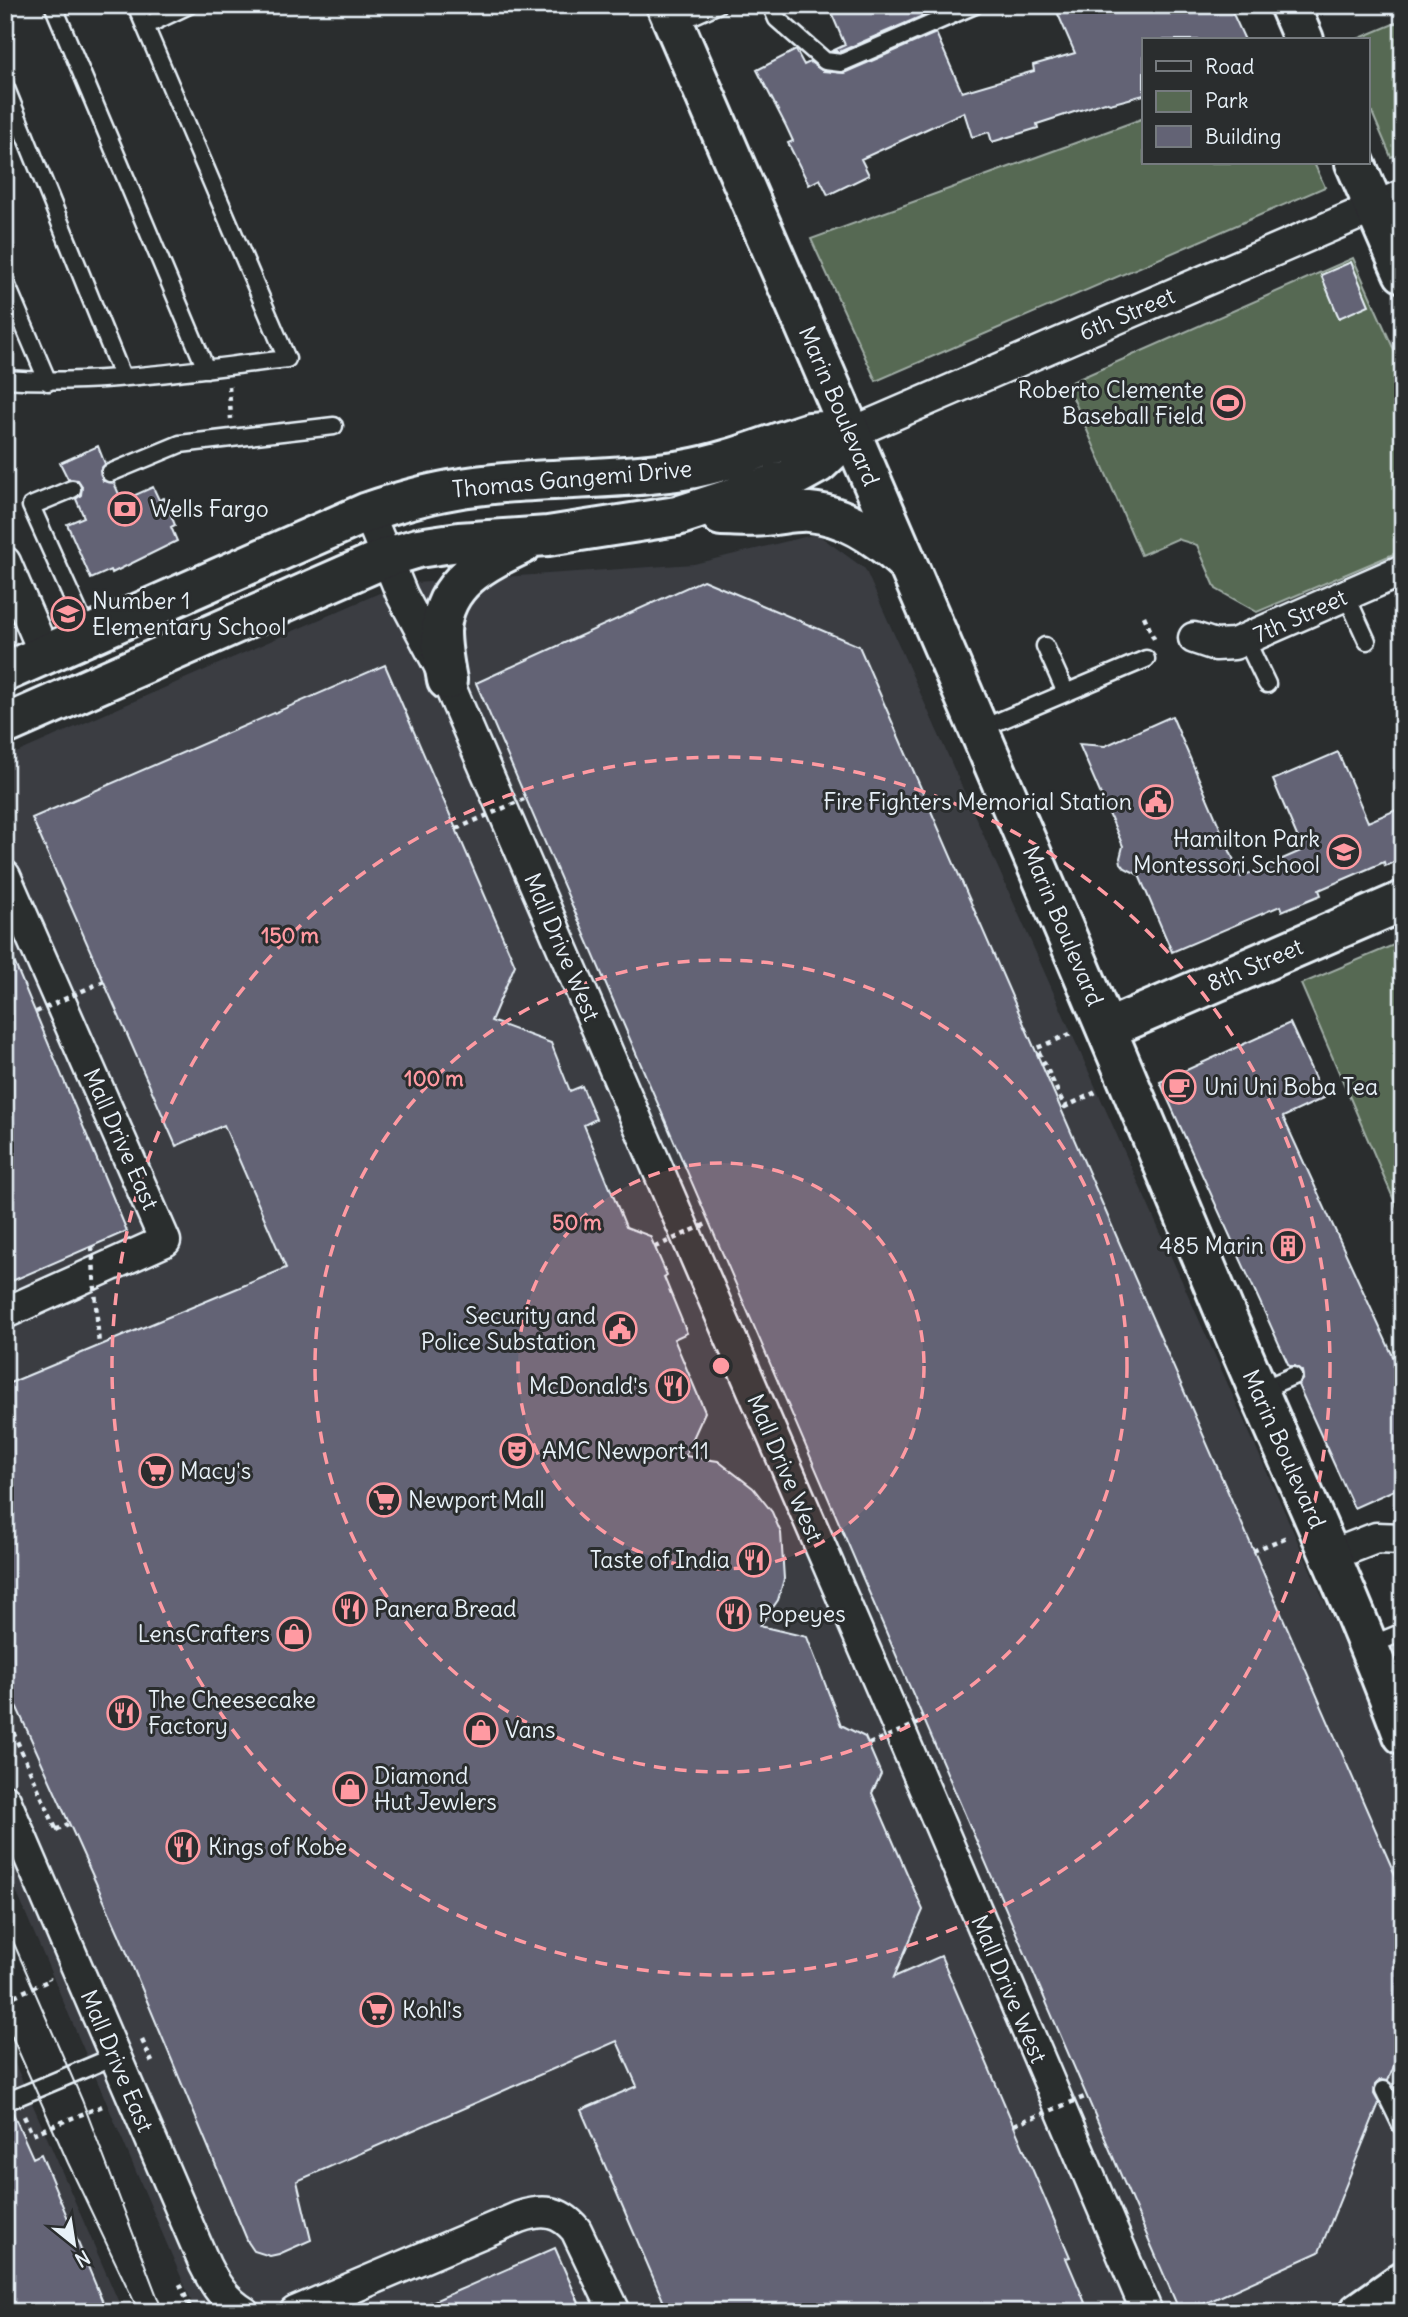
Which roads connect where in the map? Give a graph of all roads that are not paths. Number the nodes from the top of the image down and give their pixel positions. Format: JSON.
{"nodes":[{"id":1,"x":53,"y":5,"type":"edge"},
{"id":2,"x":136,"y":5,"type":"edge"},
{"id":3,"x":189,"y":5,"type":"edge"},
{"id":4,"x":716,"y":5,"type":"edge"},
{"id":5,"x":771,"y":5,"type":"edge"},
{"id":6,"x":975,"y":5,"type":"edge"},
{"id":7,"x":1289,"y":5,"type":"edge"},
{"id":8,"x":670,"y":15,"type":"edge"},
{"id":9,"x":145,"y":26,"type":"junction"},
{"id":10,"x":1303,"y":38,"type":"edge"},
{"id":11,"x":5,"y":86,"type":"edge"},
{"id":12,"x":1356,"y":164,"type":"edge"},
{"id":13,"x":1389,"y":201,"type":"edge"},
{"id":14,"x":1403,"y":273,"type":"edge"},
{"id":15,"x":5,"y":281,"type":"edge"},
{"id":16,"x":206,"y":369,"type":"junction"},
{"id":17,"x":122,"y":376,"type":"junction"},
{"id":18,"x":5,"y":379,"type":"edge"},
{"id":19,"x":48,"y":382,"type":"junction"},
{"id":20,"x":334,"y":426,"type":"dead end"},
{"id":21,"x":850,"y":433,"type":"junction"},
{"id":22,"x":110,"y":473,"type":"dead end"},
{"id":23,"x":72,"y":489,"type":"dead end"},
{"id":24,"x":368,"y":512,"type":"junction"},
{"id":25,"x":677,"y":516,"type":"junction"},
{"id":26,"x":548,"y":536,"type":"junction"},
{"id":27,"x":384,"y":558,"type":"junction"},
{"id":28,"x":5,"y":562,"type":"edge"},
{"id":29,"x":907,"y":563,"type":"junction"},
{"id":30,"x":1403,"y":570,"type":"edge"},
{"id":31,"x":1346,"y":595,"type":"junction"},
{"id":32,"x":89,"y":635,"type":"junction"},
{"id":33,"x":1194,"y":638,"type":"dead end"},
{"id":34,"x":1246,"y":640,"type":"junction"},
{"id":35,"x":1367,"y":641,"type":"dead end"},
{"id":36,"x":1045,"y":646,"type":"dead end"},
{"id":37,"x":45,"y":655,"type":"junction"},
{"id":38,"x":1153,"y":656,"type":"road end"},
{"id":39,"x":5,"y":672,"type":"edge"},
{"id":40,"x":447,"y":680,"type":"junction"},
{"id":41,"x":1267,"y":684,"type":"dead end"},
{"id":42,"x":1066,"y":693,"type":"junction"},
{"id":43,"x":5,"y":700,"type":"edge"},
{"id":44,"x":5,"y":725,"type":"edge"},
{"id":45,"x":978,"y":730,"type":"junction"},
{"id":46,"x":5,"y":876,"type":"edge"},
{"id":47,"x":1403,"y":901,"type":"edge"},
{"id":48,"x":1107,"y":1029,"type":"junction"},
{"id":49,"x":5,"y":1313,"type":"edge"},
{"id":50,"x":1293,"y":1376,"type":"dead end"},
{"id":51,"x":1258,"y":1391,"type":"junction"},
{"id":52,"x":1403,"y":1539,"type":"edge"},
{"id":53,"x":1332,"y":1555,"type":"junction"},
{"id":54,"x":1386,"y":1639,"type":"edge"},
{"id":55,"x":1403,"y":1735,"type":"edge"},
{"id":56,"x":5,"y":1800,"type":"edge"},
{"id":57,"x":115,"y":2056,"type":"junction"},
{"id":58,"x":1384,"y":2090,"type":"dead end"},
{"id":59,"x":12,"y":2099,"type":"road end"},
{"id":60,"x":1403,"y":2129,"type":"edge"},
{"id":61,"x":1399,"y":2283,"type":"edge"},
{"id":62,"x":244,"y":2312,"type":"edge"},
{"id":63,"x":295,"y":2312,"type":"edge"},
{"id":64,"x":615,"y":2312,"type":"edge"},
{"id":65,"x":1147,"y":2312,"type":"edge"},
{"id":66,"x":1359,"y":2312,"type":"edge"}],
"edges":[{"from":1,"to":16,"type":"lane"},
{"from":2,"to":9,"type":"lane"},
{"from":3,"to":9,"type":"lane"},
{"from":4,"to":8,"type":"lane"},
{"from":5,"to":6,"type":"lane"},
{"from":7,"to":10,"type":"street"},
{"from":8,"to":21,"type":"street","name":"Marin Boulevard"},
{"from":9,"to":16,"type":"lane"},
{"from":11,"to":17,"type":"lane"},
{"from":12,"to":13,"type":"street"},
{"from":13,"to":14,"type":"street"},
{"from":13,"to":21,"type":"street","name":"6th Street"},
{"from":15,"to":19,"type":"lane"},
{"from":16,"to":17,"type":"lane"},
{"from":17,"to":19,"type":"lane"},
{"from":18,"to":19,"type":"lane"},
{"from":20,"to":22,"type":"lane"},
{"from":21,"to":24,"type":"street","name":"Thomas Gangemi Drive"},
{"from":21,"to":25,"type":"street","name":"Thomas Gangemi Drive"},
{"from":21,"to":29,"type":"street","name":"Marin Boulevard"},
{"from":23,"to":32,"type":"lane"},
{"from":24,"to":27,"type":"street","name":"Mall Drive West"},
{"from":24,"to":32,"type":"street","name":"Thomas Gangemi Drive"},
{"from":25,"to":26,"type":"street","name":"Thomas Gangemi Drive"},
{"from":25,"to":29,"type":"street"},
{"from":26,"to":27,"type":"street","name":"Thomas Gangemi Drive"},
{"from":26,"to":40,"type":"street"},
{"from":27,"to":40,"type":"street","name":"Mall Drive West"},
{"from":27,"to":44,"type":"street","name":"Thomas Gangemi Drive"},
{"from":28,"to":37,"type":"street"},
{"from":29,"to":45,"type":"street","name":"Marin Boulevard"},
{"from":30,"to":31,"type":"street","name":"7th Street"},
{"from":31,"to":34,"type":"street","name":"7th Street"},
{"from":31,"to":35,"type":"lane"},
{"from":32,"to":37,"type":"street","name":"Thomas Gangemi Drive"},
{"from":33,"to":34,"type":"street","name":"7th Street"},
{"from":34,"to":41,"type":"lane"},
{"from":36,"to":42,"type":"lane"},
{"from":37,"to":39,"type":"street","name":"Thomas Gangemi Drive"},
{"from":37,"to":43,"type":"street"},
{"from":38,"to":42,"type":"lane"},
{"from":40,"to":65,"type":"street","name":"Mall Drive West"},
{"from":42,"to":45,"type":"lane"},
{"from":45,"to":48,"type":"street","name":"Marin Boulevard"},
{"from":46,"to":49,"type":"street","name":"Mall Drive East"},
{"from":47,"to":48,"type":"street","name":"8th Street"},
{"from":48,"to":51,"type":"street","name":"Marin Boulevard"},
{"from":50,"to":51,"type":"lane"},
{"from":51,"to":53,"type":"street","name":"Marin Boulevard"},
{"from":52,"to":53,"type":"street"},
{"from":53,"to":54,"type":"street","name":"Marin Boulevard"},
{"from":54,"to":55,"type":"street","name":"Marin Boulevard"},
{"from":56,"to":57,"type":"street","name":"Mall Drive East"},
{"from":57,"to":59,"type":"lane"},
{"from":57,"to":62,"type":"street","name":"Mall Drive East"},
{"from":58,"to":60,"type":"lane"},
{"from":61,"to":66,"type":"street"},
{"from":63,"to":64,"type":"street"}]}
